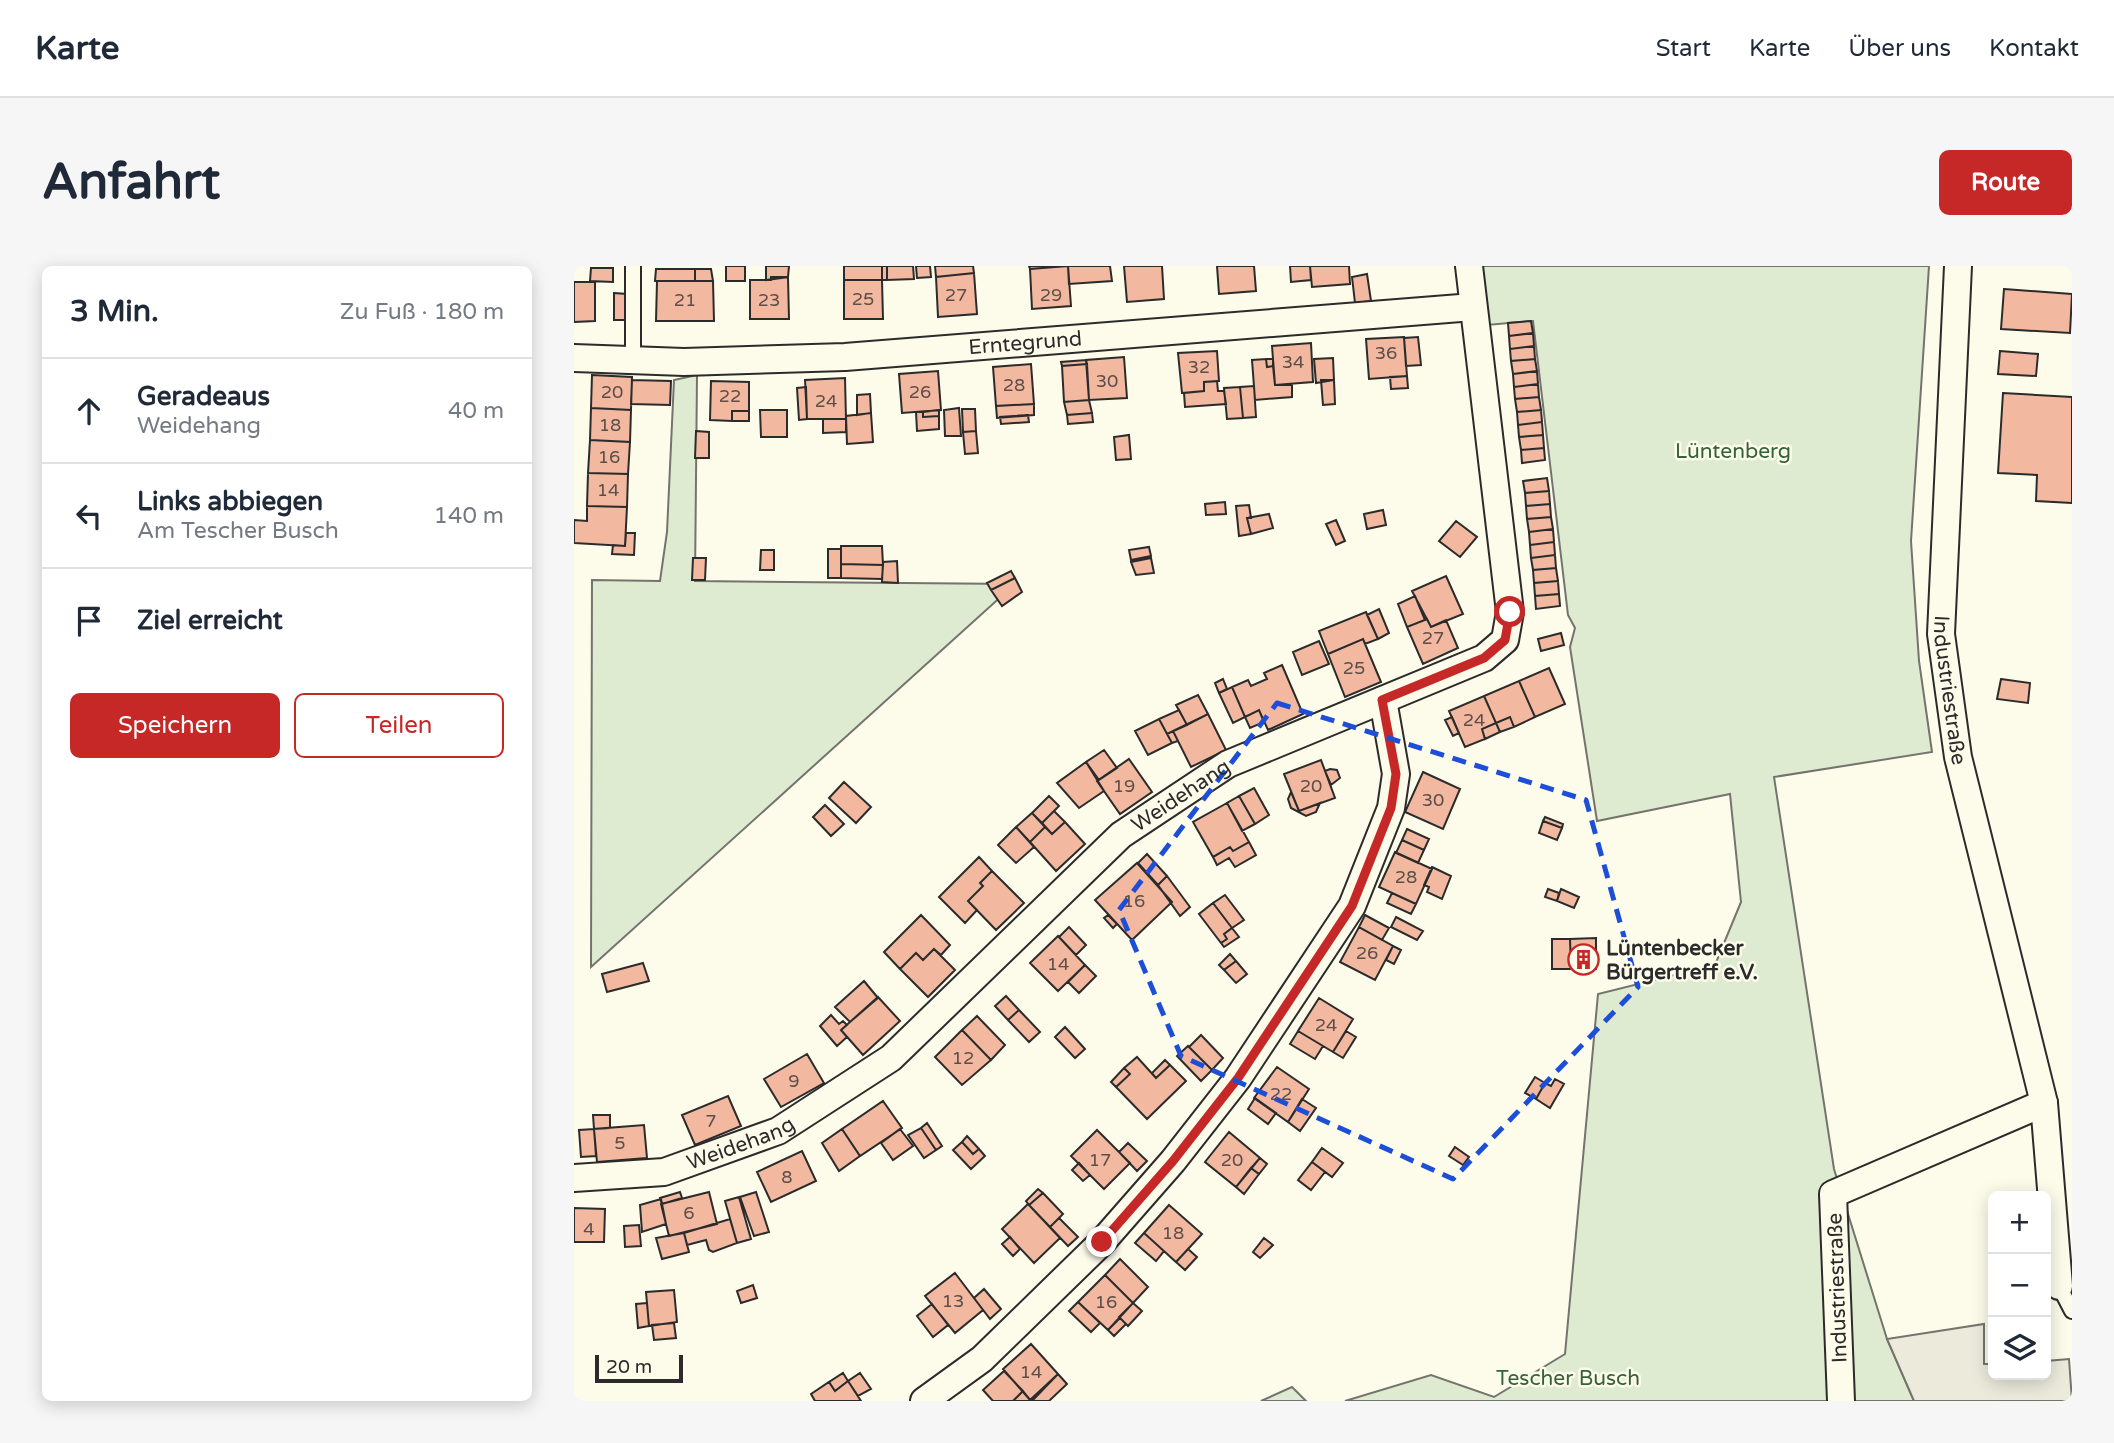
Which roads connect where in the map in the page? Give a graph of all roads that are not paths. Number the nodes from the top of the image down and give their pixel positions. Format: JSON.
{"nodes":[{"id":1,"x":633,"y":266,"type":"edge"},
{"id":2,"x":1469,"y":266,"type":"edge"},
{"id":3,"x":1958,"y":266,"type":"edge"},
{"id":4,"x":1473,"y":307,"type":"junction"},
{"id":5,"x":574,"y":358,"type":"edge"},
{"id":6,"x":633,"y":359,"type":"junction"},
{"id":7,"x":1382,"y":700,"type":"junction"},
{"id":8,"x":2044,"y":1103,"type":"junction"},
{"id":9,"x":574,"y":1178,"type":"edge"},
{"id":10,"x":2064,"y":1239,"type":"edge"},
{"id":11,"x":2059,"y":1286,"type":"joint"},
{"id":12,"x":2072,"y":1311,"type":"edge"},
{"id":13,"x":924,"y":1401,"type":"edge"},
{"id":14,"x":1842,"y":1401,"type":"edge"}],
"edges":[{"from":1,"to":6,"type":"lane"},
{"from":2,"to":4,"type":"street","name":"Weidehang"},
{"from":3,"to":8,"type":"street","name":"Industriestraße"},
{"from":4,"to":6,"type":"street","name":"Erntegrund"},
{"from":4,"to":7,"type":"street","name":"Weidehang"},
{"from":5,"to":6,"type":"street","name":"Erntegrund"},
{"from":7,"to":9,"type":"street","name":"Weidehang"},
{"from":7,"to":13,"type":"street"},
{"from":8,"to":10,"type":"street","name":"Industriestraße"},
{"from":8,"to":14,"type":"street","name":"Industriestraße"},
{"from":10,"to":11,"type":"street","name":"Industriestraße"},
{"from":11,"to":12,"type":"lane"}]}
